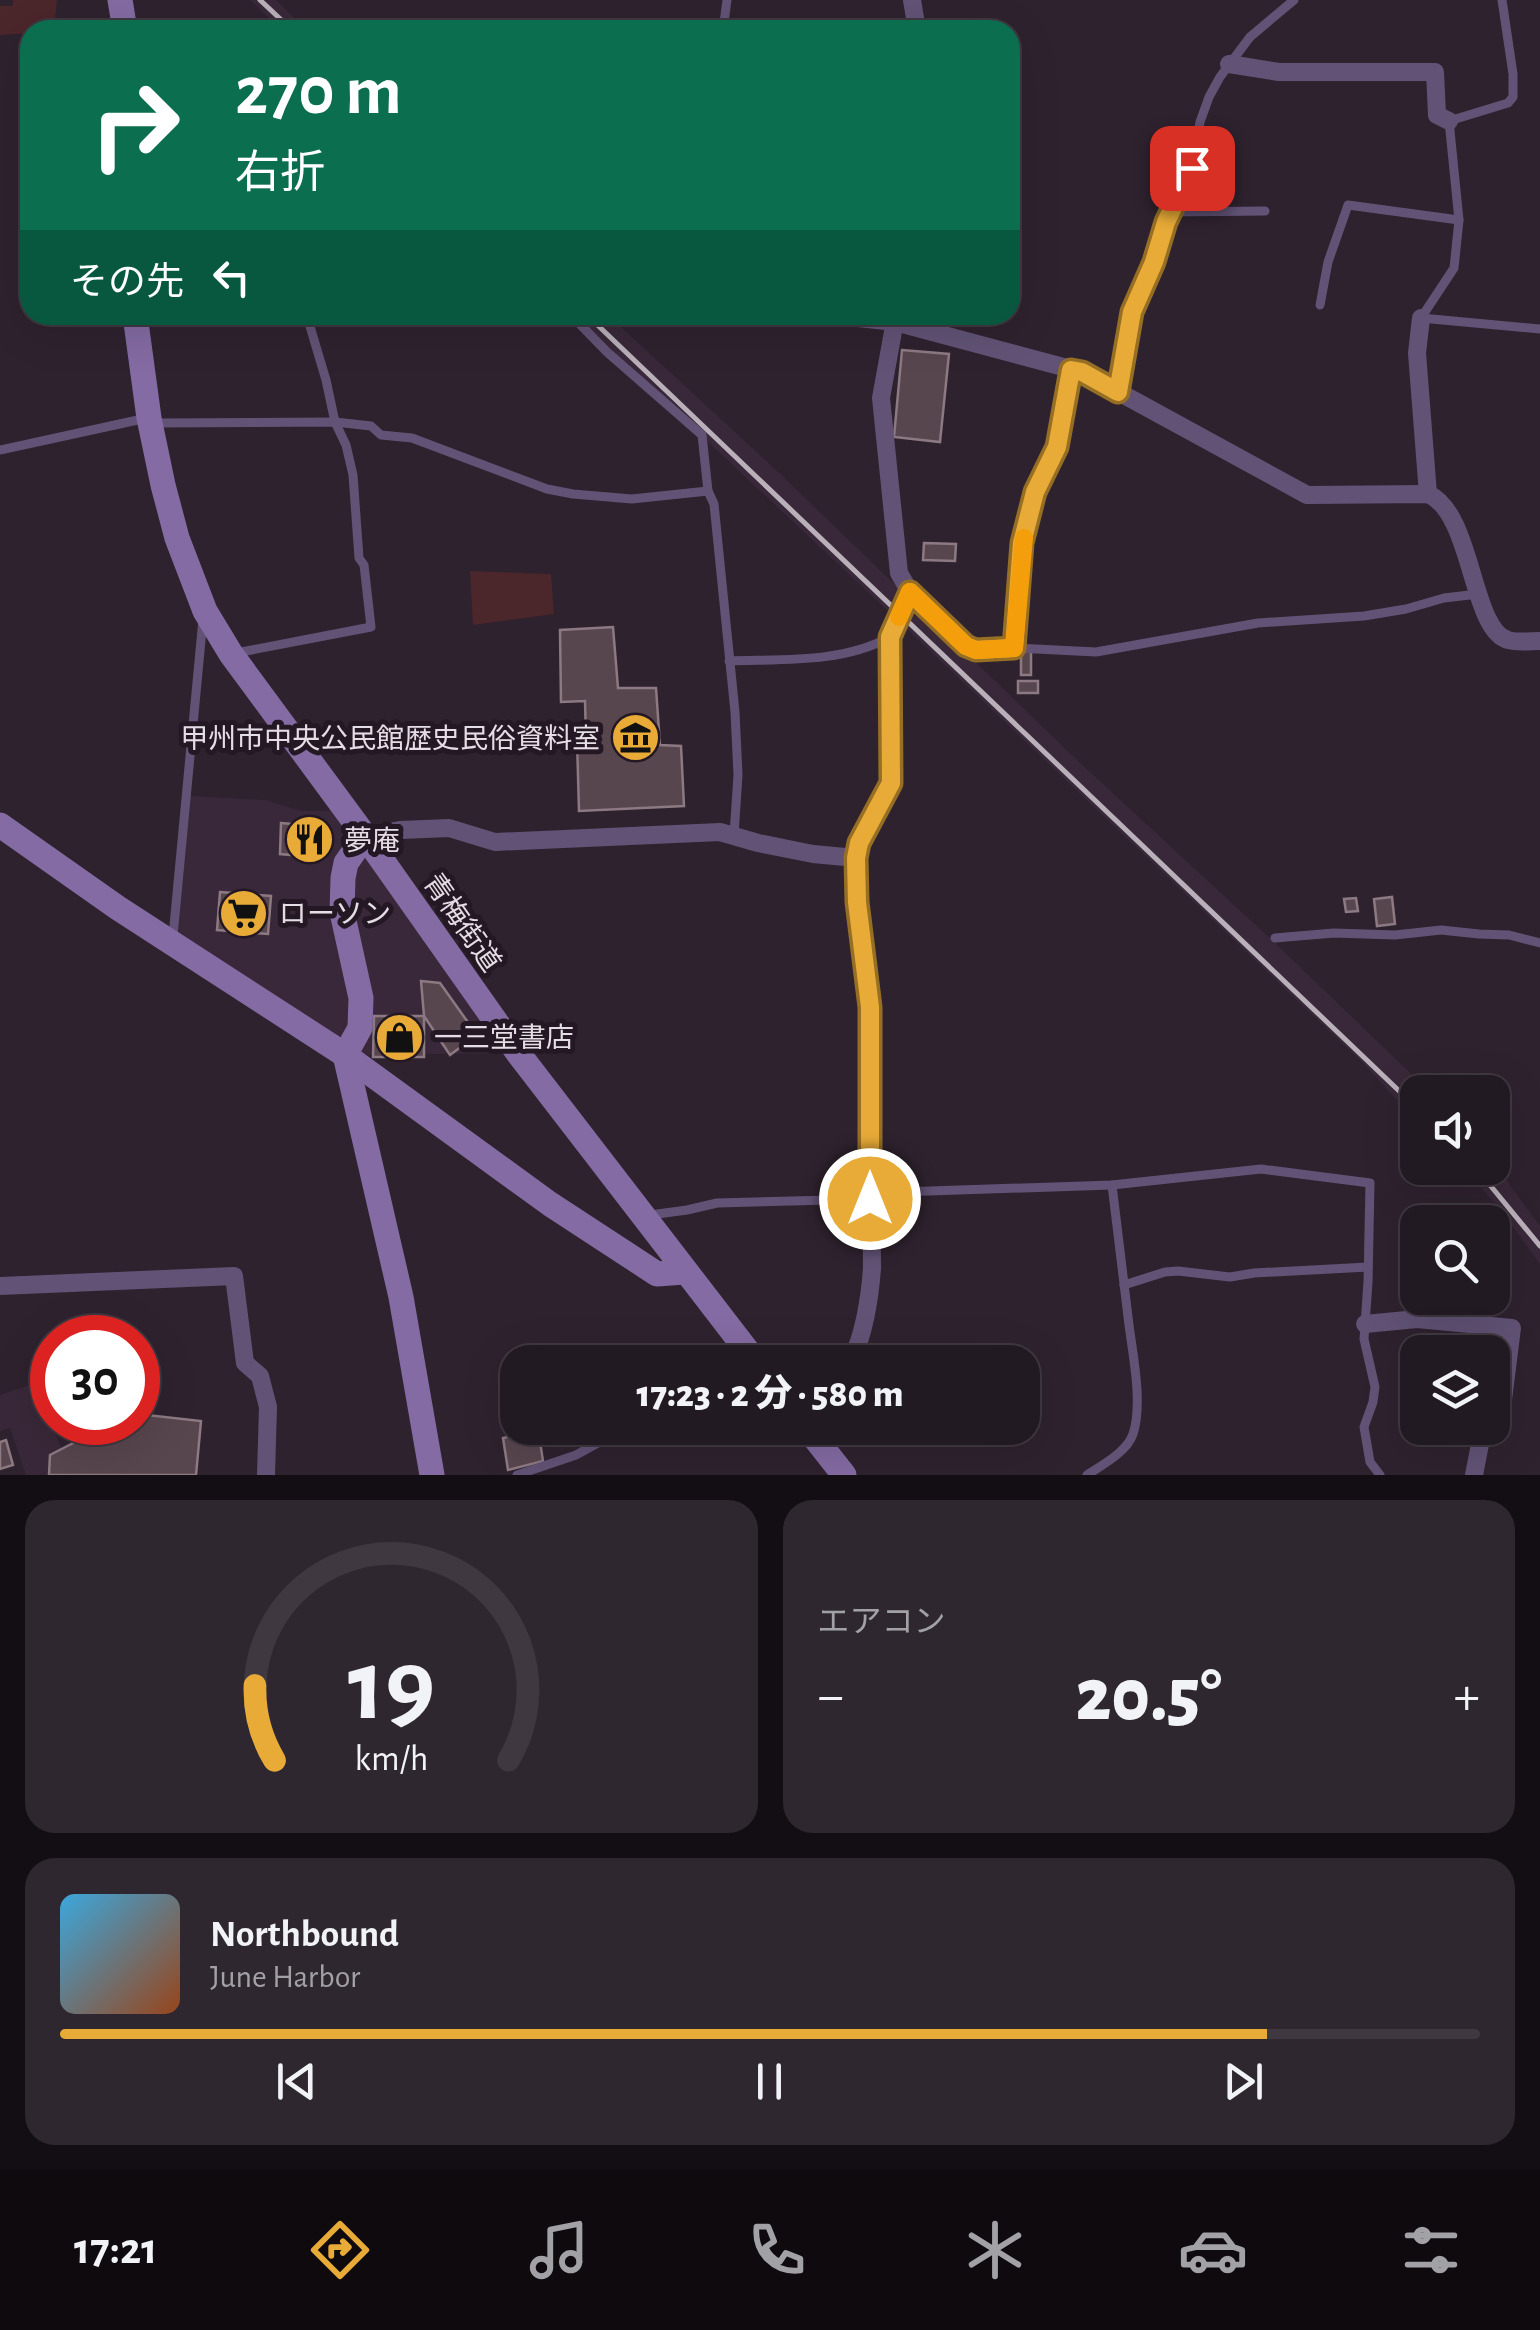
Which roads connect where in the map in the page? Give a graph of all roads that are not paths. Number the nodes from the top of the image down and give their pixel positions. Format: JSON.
{"nodes":[{"id":1,"x":1294,"y":0,"type":"edge"},
{"id":2,"x":1502,"y":0,"type":"edge"},
{"id":3,"x":1230,"y":64,"type":"junction"},
{"id":4,"x":1449,"y":121,"type":"junction"},
{"id":5,"x":1265,"y":211,"type":"dead end"},
{"id":6,"x":1172,"y":212,"type":"junction"},
{"id":7,"x":1459,"y":220,"type":"junction"},
{"id":8,"x":1320,"y":306,"type":"dead end"},
{"id":9,"x":1420,"y":318,"type":"junction"},
{"id":10,"x":137,"y":325,"type":"edge"},
{"id":11,"x":310,"y":325,"type":"edge"},
{"id":12,"x":580,"y":325,"type":"edge"},
{"id":13,"x":895,"y":325,"type":"edge"},
{"id":14,"x":920,"y":325,"type":"edge"},
{"id":15,"x":1540,"y":328,"type":"edge"},
{"id":16,"x":1071,"y":370,"type":"junction"},
{"id":17,"x":1118,"y":392,"type":"junction"},
{"id":18,"x":150,"y":421,"type":"junction"},
{"id":19,"x":335,"y":422,"type":"junction"},
{"id":20,"x":0,"y":450,"type":"edge"},
{"id":21,"x":708,"y":491,"type":"junction"},
{"id":22,"x":1428,"y":494,"type":"junction"},
{"id":23,"x":910,"y":592,"type":"junction"},
{"id":24,"x":1478,"y":594,"type":"junction"},
{"id":25,"x":205,"y":611,"type":"junction"},
{"id":26,"x":890,"y":637,"type":"junction"},
{"id":27,"x":1540,"y":641,"type":"edge"},
{"id":28,"x":1014,"y":648,"type":"junction"},
{"id":29,"x":231,"y":654,"type":"junction"},
{"id":30,"x":729,"y":662,"type":"junction"},
{"id":31,"x":0,"y":825,"type":"edge"},
{"id":32,"x":734,"y":835,"type":"junction"},
{"id":33,"x":365,"y":836,"type":"junction"},
{"id":34,"x":856,"y":858,"type":"junction"},
{"id":35,"x":1275,"y":938,"type":"dead end"},
{"id":36,"x":172,"y":942,"type":"junction"},
{"id":37,"x":1540,"y":944,"type":"edge"},
{"id":38,"x":345,"y":1056,"type":"junction"},
{"id":39,"x":1112,"y":1185,"type":"junction"},
{"id":40,"x":870,"y":1196,"type":"junction"},
{"id":41,"x":642,"y":1216,"type":"junction"},
{"id":42,"x":1368,"y":1267,"type":"junction"},
{"id":43,"x":684,"y":1272,"type":"junction"},
{"id":44,"x":1124,"y":1284,"type":"junction"},
{"id":45,"x":0,"y":1286,"type":"edge"},
{"id":46,"x":1365,"y":1324,"type":"junction"},
{"id":47,"x":1510,"y":1344,"type":"edge"},
{"id":48,"x":742,"y":1345,"type":"edge"},
{"id":49,"x":858,"y":1345,"type":"edge"},
{"id":50,"x":594,"y":1445,"type":"edge"},
{"id":51,"x":820,"y":1445,"type":"edge"},
{"id":52,"x":1481,"y":1445,"type":"edge"},
{"id":53,"x":266,"y":1475,"type":"edge"},
{"id":54,"x":432,"y":1475,"type":"edge"},
{"id":55,"x":518,"y":1475,"type":"edge"},
{"id":56,"x":844,"y":1475,"type":"edge"},
{"id":57,"x":1086,"y":1475,"type":"edge"},
{"id":58,"x":1380,"y":1475,"type":"edge"},
{"id":59,"x":1474,"y":1475,"type":"edge"}],
"edges":[{"from":1,"to":3,"type":"lane"},
{"from":2,"to":4,"type":"lane"},
{"from":3,"to":4,"type":"street"},
{"from":3,"to":6,"type":"lane"},
{"from":4,"to":7,"type":"lane"},
{"from":5,"to":6,"type":"lane"},
{"from":6,"to":17,"type":"lane"},
{"from":7,"to":8,"type":"lane"},
{"from":7,"to":9,"type":"lane"},
{"from":9,"to":15,"type":"lane"},
{"from":9,"to":22,"type":"street"},
{"from":10,"to":18,"type":"street","name":"青梅街道"},
{"from":11,"to":19,"type":"lane"},
{"from":12,"to":21,"type":"lane"},
{"from":13,"to":23,"type":"street"},
{"from":14,"to":16,"type":"street"},
{"from":16,"to":17,"type":"street"},
{"from":16,"to":28,"type":"lane"},
{"from":17,"to":22,"type":"street"},
{"from":18,"to":19,"type":"lane"},
{"from":18,"to":20,"type":"lane"},
{"from":18,"to":25,"type":"street","name":"青梅街道"},
{"from":19,"to":21,"type":"lane"},
{"from":19,"to":29,"type":"lane"},
{"from":21,"to":30,"type":"lane"},
{"from":22,"to":24,"type":"street"},
{"from":23,"to":26,"type":"street"},
{"from":23,"to":28,"type":"lane"},
{"from":24,"to":27,"type":"street"},
{"from":24,"to":28,"type":"lane"},
{"from":25,"to":29,"type":"street","name":"青梅街道"},
{"from":25,"to":36,"type":"lane"},
{"from":26,"to":30,"type":"lane"},
{"from":26,"to":34,"type":"street"},
{"from":29,"to":33,"type":"street","name":"青梅街道"},
{"from":30,"to":32,"type":"lane"},
{"from":31,"to":36,"type":"street"},
{"from":32,"to":33,"type":"street"},
{"from":32,"to":34,"type":"street"},
{"from":33,"to":38,"type":"street"},
{"from":33,"to":41,"type":"street","name":"青梅街道"},
{"from":34,"to":40,"type":"street"},
{"from":35,"to":37,"type":"lane"},
{"from":36,"to":38,"type":"street"},
{"from":38,"to":43,"type":"street"},
{"from":38,"to":54,"type":"street"},
{"from":39,"to":40,"type":"lane"},
{"from":39,"to":42,"type":"lane"},
{"from":39,"to":44,"type":"lane"},
{"from":40,"to":41,"type":"lane"},
{"from":40,"to":49,"type":"street"},
{"from":41,"to":43,"type":"street","name":"青梅街道"},
{"from":42,"to":44,"type":"lane"},
{"from":42,"to":46,"type":"lane"},
{"from":43,"to":48,"type":"street","name":"青梅街道"},
{"from":44,"to":57,"type":"lane"},
{"from":45,"to":53,"type":"street"},
{"from":46,"to":47,"type":"street"},
{"from":46,"to":58,"type":"lane"},
{"from":50,"to":55,"type":"lane"},
{"from":51,"to":56,"type":"street"},
{"from":52,"to":59,"type":"street"}]}
